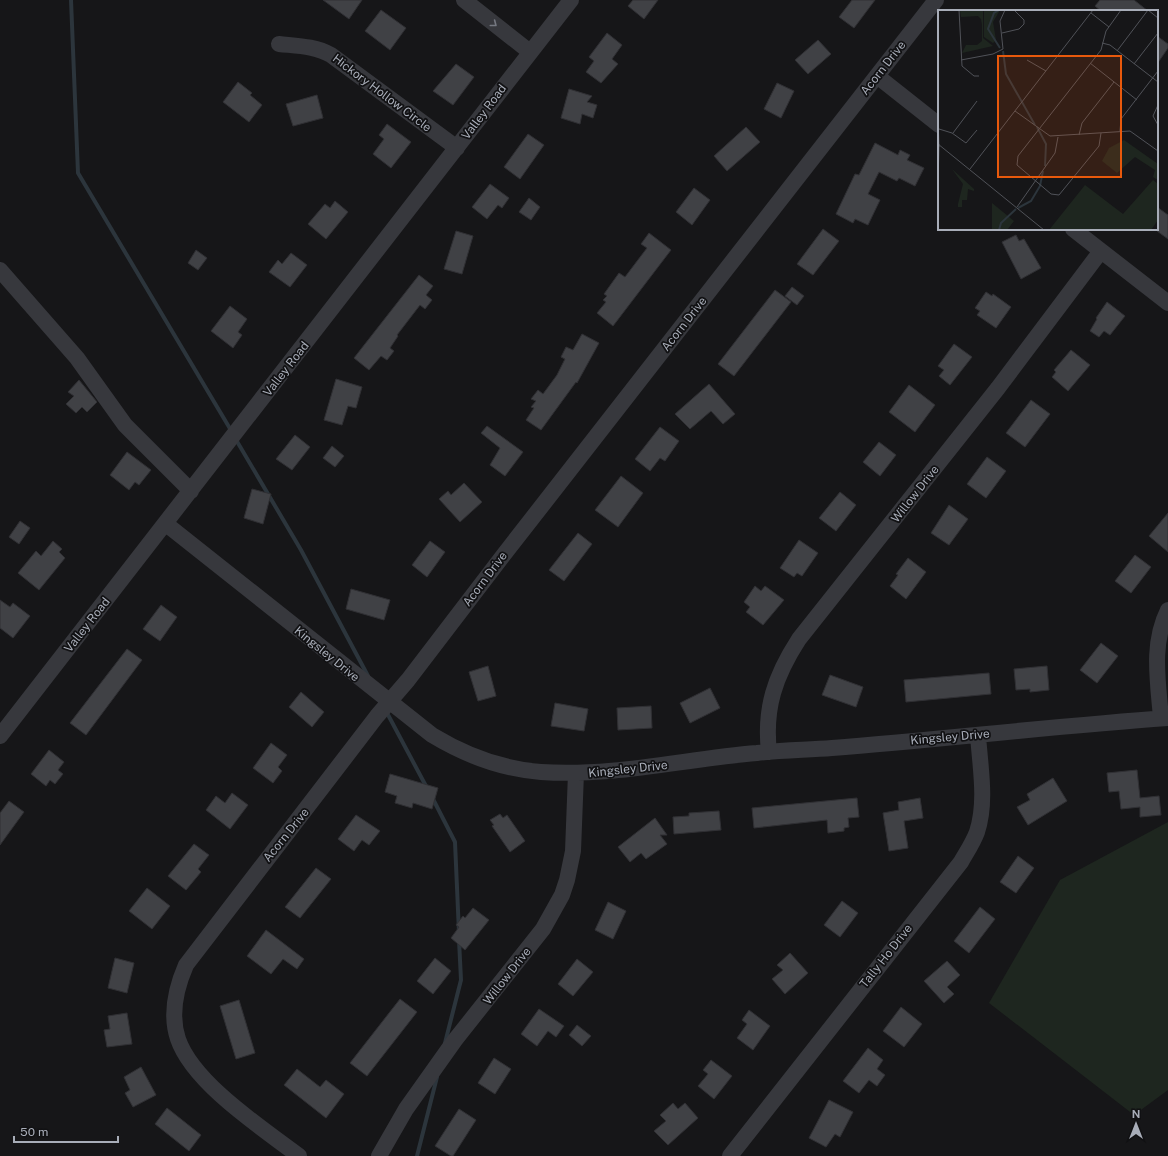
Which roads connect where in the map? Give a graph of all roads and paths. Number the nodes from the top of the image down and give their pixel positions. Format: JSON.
{"nodes":[{"id":1,"x":464,"y":0,"type":"edge"},
{"id":2,"x":571,"y":0,"type":"edge"},
{"id":3,"x":936,"y":0,"type":"edge"},
{"id":4,"x":279,"y":44,"type":"dead end"},
{"id":5,"x":530,"y":52,"type":"junction"},
{"id":6,"x":877,"y":76,"type":"junction"},
{"id":7,"x":938,"y":124,"type":"edge"},
{"id":8,"x":457,"y":148,"type":"junction"},
{"id":9,"x":1074,"y":230,"type":"edge"},
{"id":10,"x":1101,"y":251,"type":"junction"},
{"id":11,"x":0,"y":270,"type":"edge"},
{"id":12,"x":1168,"y":303,"type":"edge"},
{"id":13,"x":191,"y":491,"type":"junction"},
{"id":14,"x":166,"y":524,"type":"junction"},
{"id":15,"x":1168,"y":610,"type":"edge"},
{"id":16,"x":388,"y":702,"type":"junction"},
{"id":17,"x":1164,"y":718,"type":"edge"},
{"id":18,"x":978,"y":735,"type":"junction"},
{"id":19,"x":0,"y":736,"type":"edge"},
{"id":20,"x":769,"y":752,"type":"junction"},
{"id":21,"x":576,"y":773,"type":"junction"},
{"id":22,"x":299,"y":1156,"type":"edge"},
{"id":23,"x":378,"y":1156,"type":"edge"},
{"id":24,"x":730,"y":1156,"type":"edge"}],
"edges":[{"from":1,"to":5,"type":"street","one_way":true},
{"from":2,"to":5,"type":"street","name":"Valley Road"},
{"from":3,"to":6,"type":"street","name":"Acorn Drive"},
{"from":4,"to":8,"type":"street","name":"Hickory Hollow Circle"},
{"from":5,"to":8,"type":"street","name":"Valley Road"},
{"from":6,"to":7,"type":"street"},
{"from":6,"to":16,"type":"street","name":"Acorn Drive"},
{"from":8,"to":13,"type":"street","name":"Valley Road"},
{"from":9,"to":10,"type":"street"},
{"from":10,"to":12,"type":"street"},
{"from":10,"to":20,"type":"street","name":"Willow Drive"},
{"from":11,"to":13,"type":"street"},
{"from":13,"to":14,"type":"street","name":"Valley Road"},
{"from":14,"to":16,"type":"street","name":"Kingsley Drive"},
{"from":14,"to":19,"type":"street","name":"Valley Road"},
{"from":15,"to":17,"type":"street"},
{"from":16,"to":21,"type":"street","name":"Kingsley Drive"},
{"from":16,"to":22,"type":"street","name":"Acorn Drive"},
{"from":17,"to":18,"type":"street","name":"Kingsley Drive"},
{"from":18,"to":20,"type":"street","name":"Kingsley Drive"},
{"from":18,"to":24,"type":"street","name":"Tally Ho Drive"},
{"from":20,"to":21,"type":"street","name":"Kingsley Drive"},
{"from":21,"to":23,"type":"street","name":"Willow Drive"}]}
